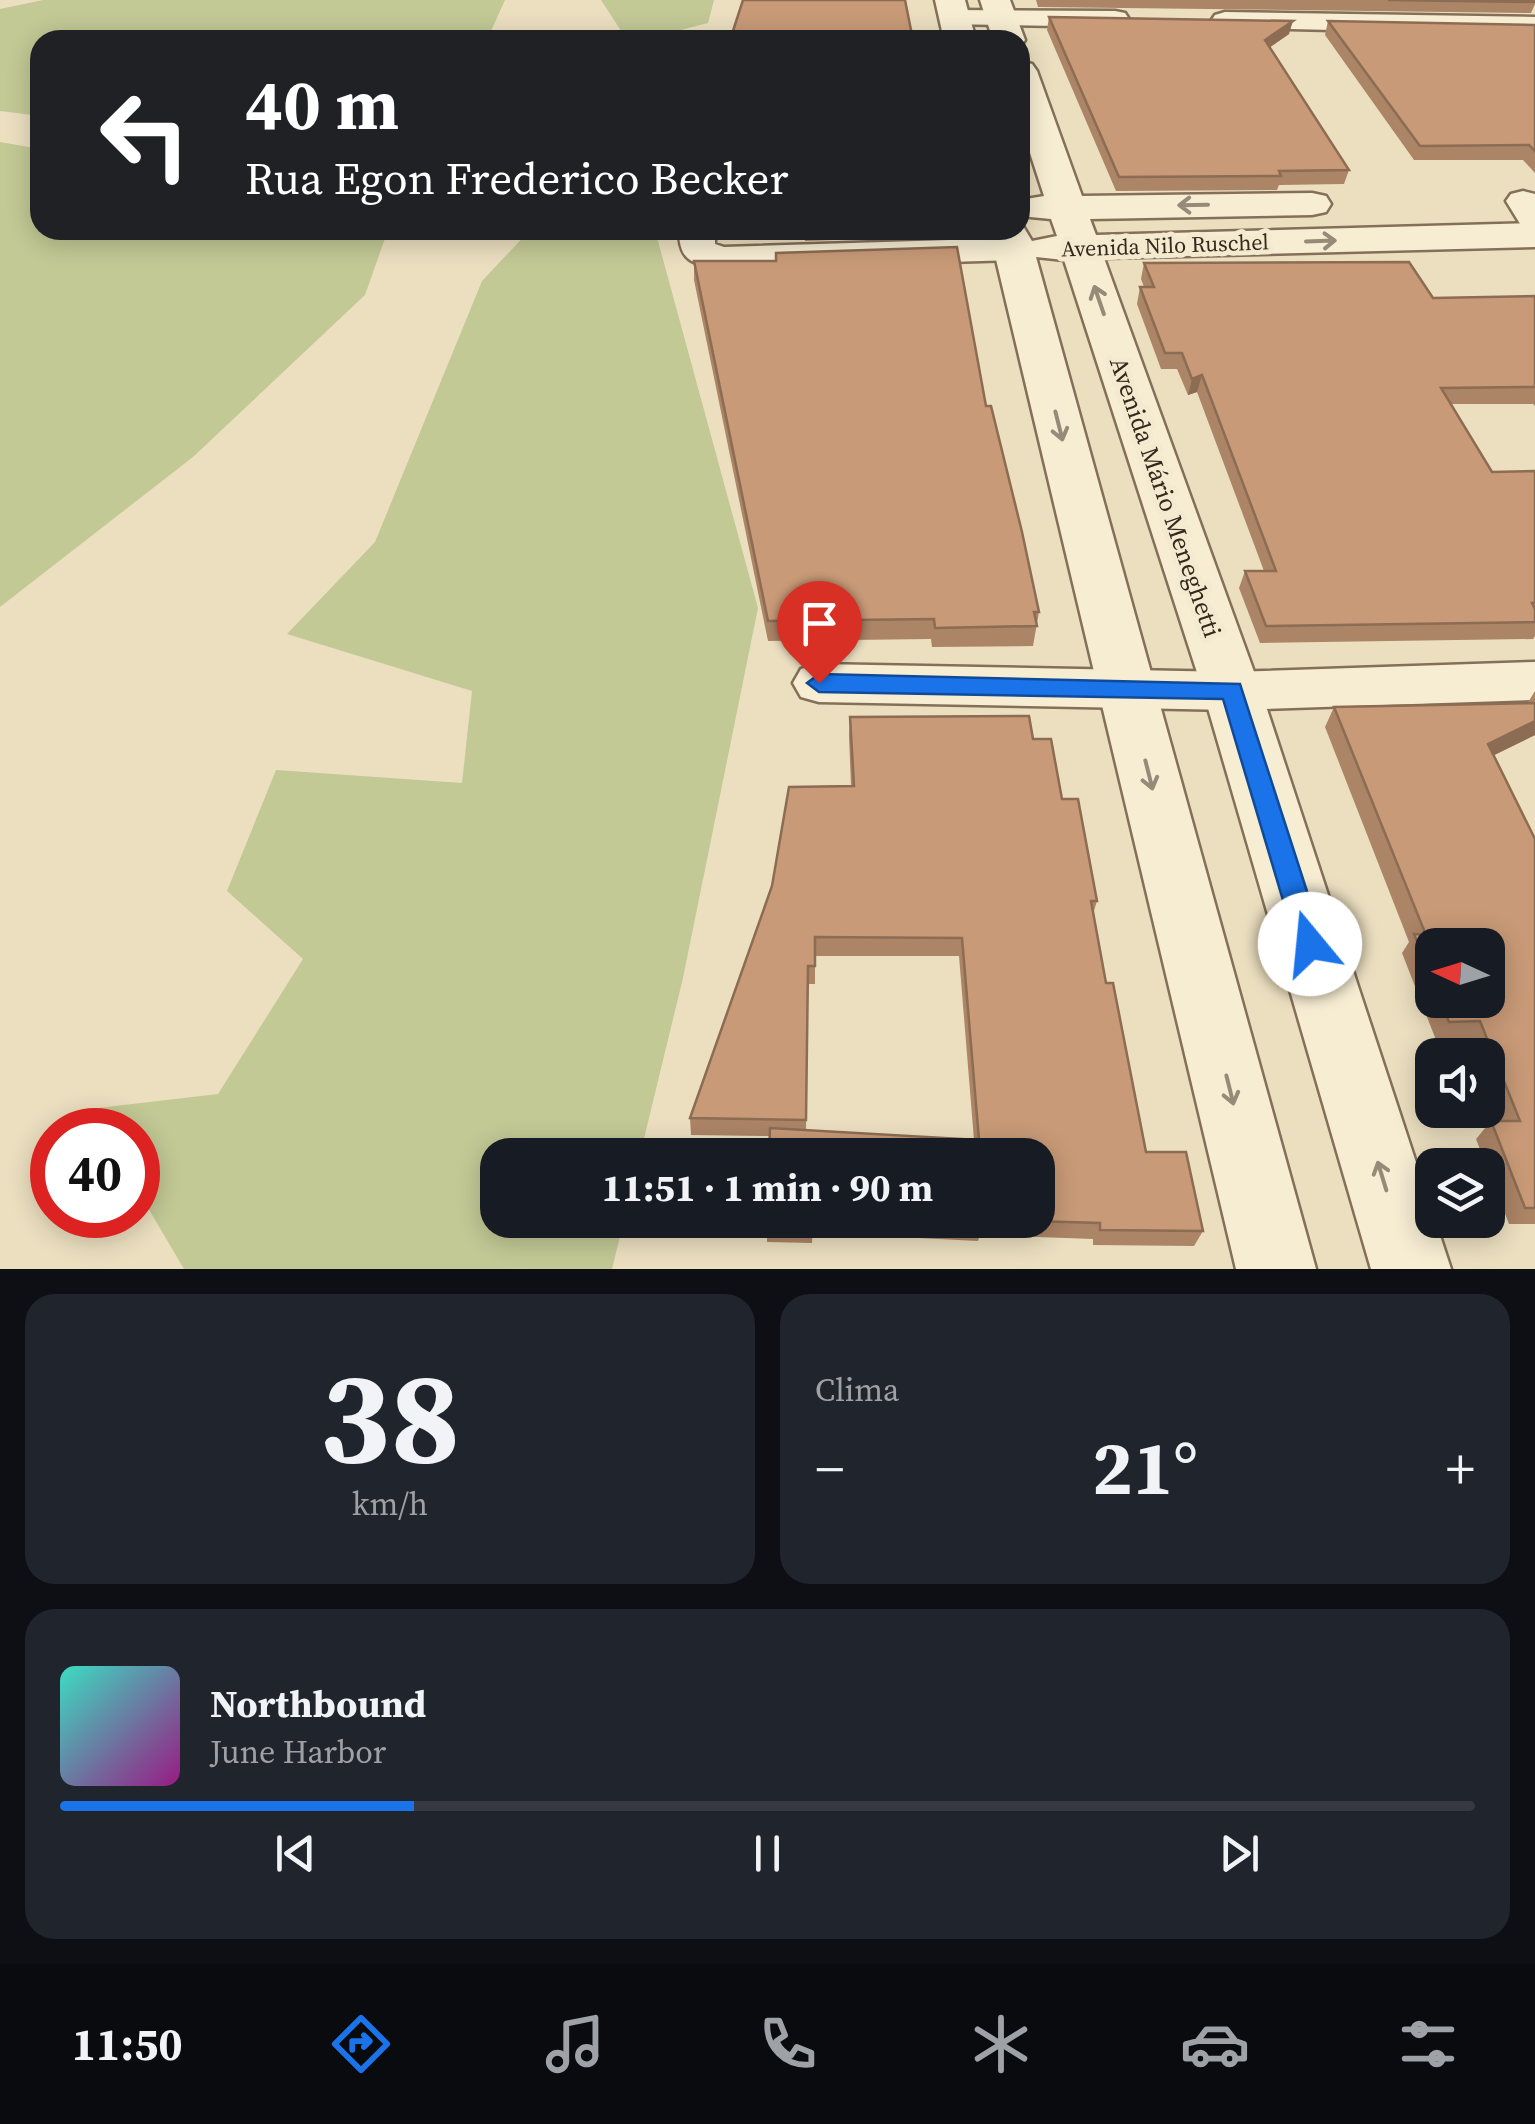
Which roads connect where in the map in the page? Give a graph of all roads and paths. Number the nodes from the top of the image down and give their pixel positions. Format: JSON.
{"nodes":[{"id":1,"x":955,"y":19,"type":"edge"},
{"id":2,"x":1002,"y":19,"type":"edge"},
{"id":3,"x":1140,"y":20,"type":"edge"},
{"id":4,"x":1199,"y":21,"type":"edge"},
{"id":5,"x":1535,"y":26,"type":"edge"},
{"id":6,"x":1030,"y":158,"type":"edge"},
{"id":7,"x":1404,"y":202,"type":"dead end"},
{"id":8,"x":1345,"y":203,"type":"dead end"},
{"id":9,"x":1532,"y":214,"type":"edge"},
{"id":10,"x":1038,"y":228,"type":"edge"},
{"id":11,"x":697,"y":240,"type":"edge"},
{"id":12,"x":912,"y":240,"type":"edge"},
{"id":13,"x":1535,"y":680,"type":"edge"},
{"id":14,"x":819,"y":683,"type":"dead end"},
{"id":15,"x":1127,"y":689,"type":"junction"},
{"id":16,"x":1232,"y":690,"type":"junction"},
{"id":17,"x":1276,"y":1269,"type":"edge"},
{"id":18,"x":1411,"y":1269,"type":"edge"}],
"edges":[{"from":1,"to":2,"type":"street"},
{"from":2,"to":3,"type":"street"},
{"from":4,"to":5,"type":"street"},
{"from":6,"to":10,"type":"street","name":"Avenida Mário Meneghetti"},
{"from":7,"to":9,"type":"street","name":"Avenida Nilo Ruschel"},
{"from":8,"to":10,"type":"street","name":"Avenida Nilo Ruschel","one_way":true},
{"from":10,"to":9,"type":"street","name":"Avenida Nilo Ruschel","one_way":true},
{"from":10,"to":15,"type":"street","name":"Avenida Mário Meneghetti","one_way":true},
{"from":16,"to":10,"type":"street","name":"Avenida Mário Meneghetti","one_way":true},
{"from":11,"to":12,"type":"street","name":"Avenida Nilo Ruschel"},
{"from":13,"to":16,"type":"street"},
{"from":14,"to":15,"type":"street"},
{"from":15,"to":16,"type":"street"},
{"from":15,"to":17,"type":"street","name":"Avenida Mário Meneghetti","one_way":true},
{"from":18,"to":16,"type":"street","name":"Avenida Mário Meneghetti","one_way":true}]}
